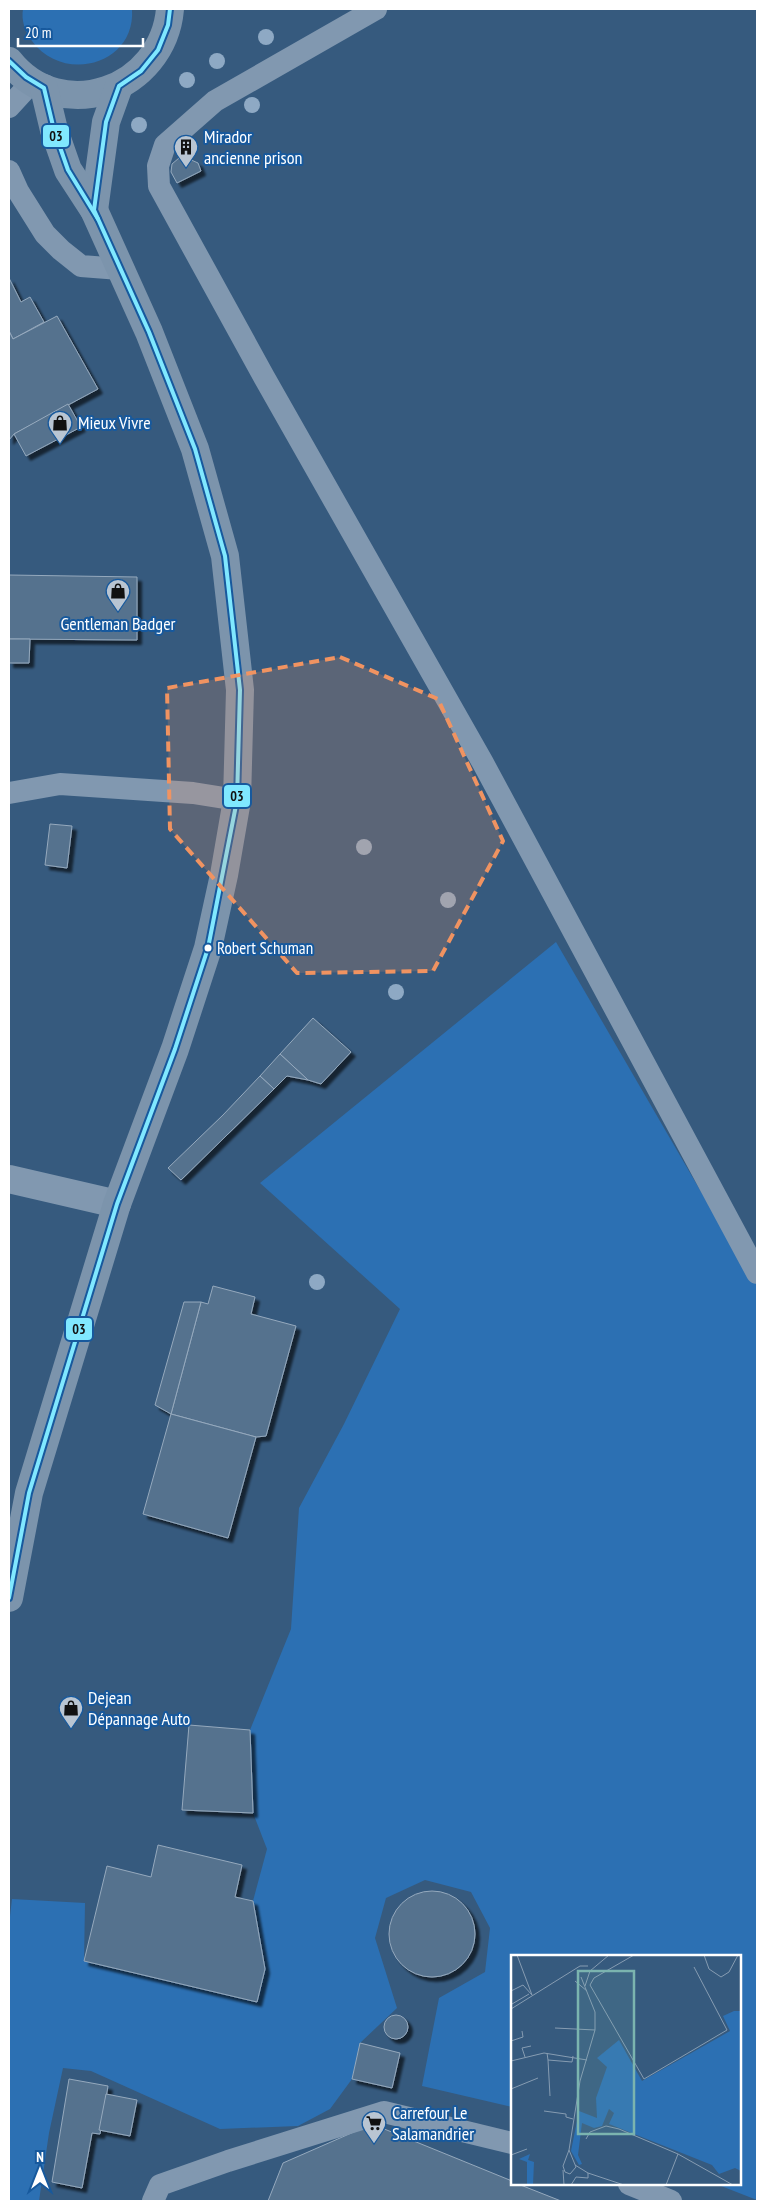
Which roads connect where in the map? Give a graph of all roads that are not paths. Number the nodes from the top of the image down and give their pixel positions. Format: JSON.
{"nodes":[{"id":1,"x":170,"y":9,"type":"edge"},
{"id":2,"x":376,"y":9,"type":"edge"},
{"id":3,"x":9,"y":61,"type":"edge"},
{"id":4,"x":38,"y":85,"type":"junction"},
{"id":5,"x":119,"y":86,"type":"junction"},
{"id":6,"x":9,"y":107,"type":"edge"},
{"id":7,"x":9,"y":171,"type":"edge"},
{"id":8,"x":94,"y":210,"type":"junction"},
{"id":9,"x":120,"y":269,"type":"junction"},
{"id":10,"x":9,"y":793,"type":"edge"},
{"id":11,"x":237,"y":800,"type":"junction"},
{"id":12,"x":9,"y":1179,"type":"edge"},
{"id":13,"x":117,"y":1204,"type":"junction"},
{"id":14,"x":757,"y":1273,"type":"edge"},
{"id":15,"x":9,"y":1598,"type":"edge"},
{"id":16,"x":511,"y":2143,"type":"edge"},
{"id":17,"x":632,"y":2185,"type":"edge"},
{"id":18,"x":152,"y":2201,"type":"edge"},
{"id":19,"x":672,"y":2201,"type":"edge"}],
"edges":[{"from":1,"to":5,"type":"main road"},
{"from":2,"to":14,"type":"lane"},
{"from":3,"to":4,"type":"main road"},
{"from":4,"to":5,"type":"main road"},
{"from":4,"to":6,"type":"lane"},
{"from":4,"to":8,"type":"main road"},
{"from":5,"to":8,"type":"main road"},
{"from":7,"to":9,"type":"lane"},
{"from":8,"to":9,"type":"main road"},
{"from":9,"to":11,"type":"main road"},
{"from":10,"to":11,"type":"lane"},
{"from":11,"to":13,"type":"main road"},
{"from":12,"to":13,"type":"street"},
{"from":13,"to":15,"type":"main road"},
{"from":16,"to":18,"type":"lane"},
{"from":17,"to":19,"type":"lane"}]}
